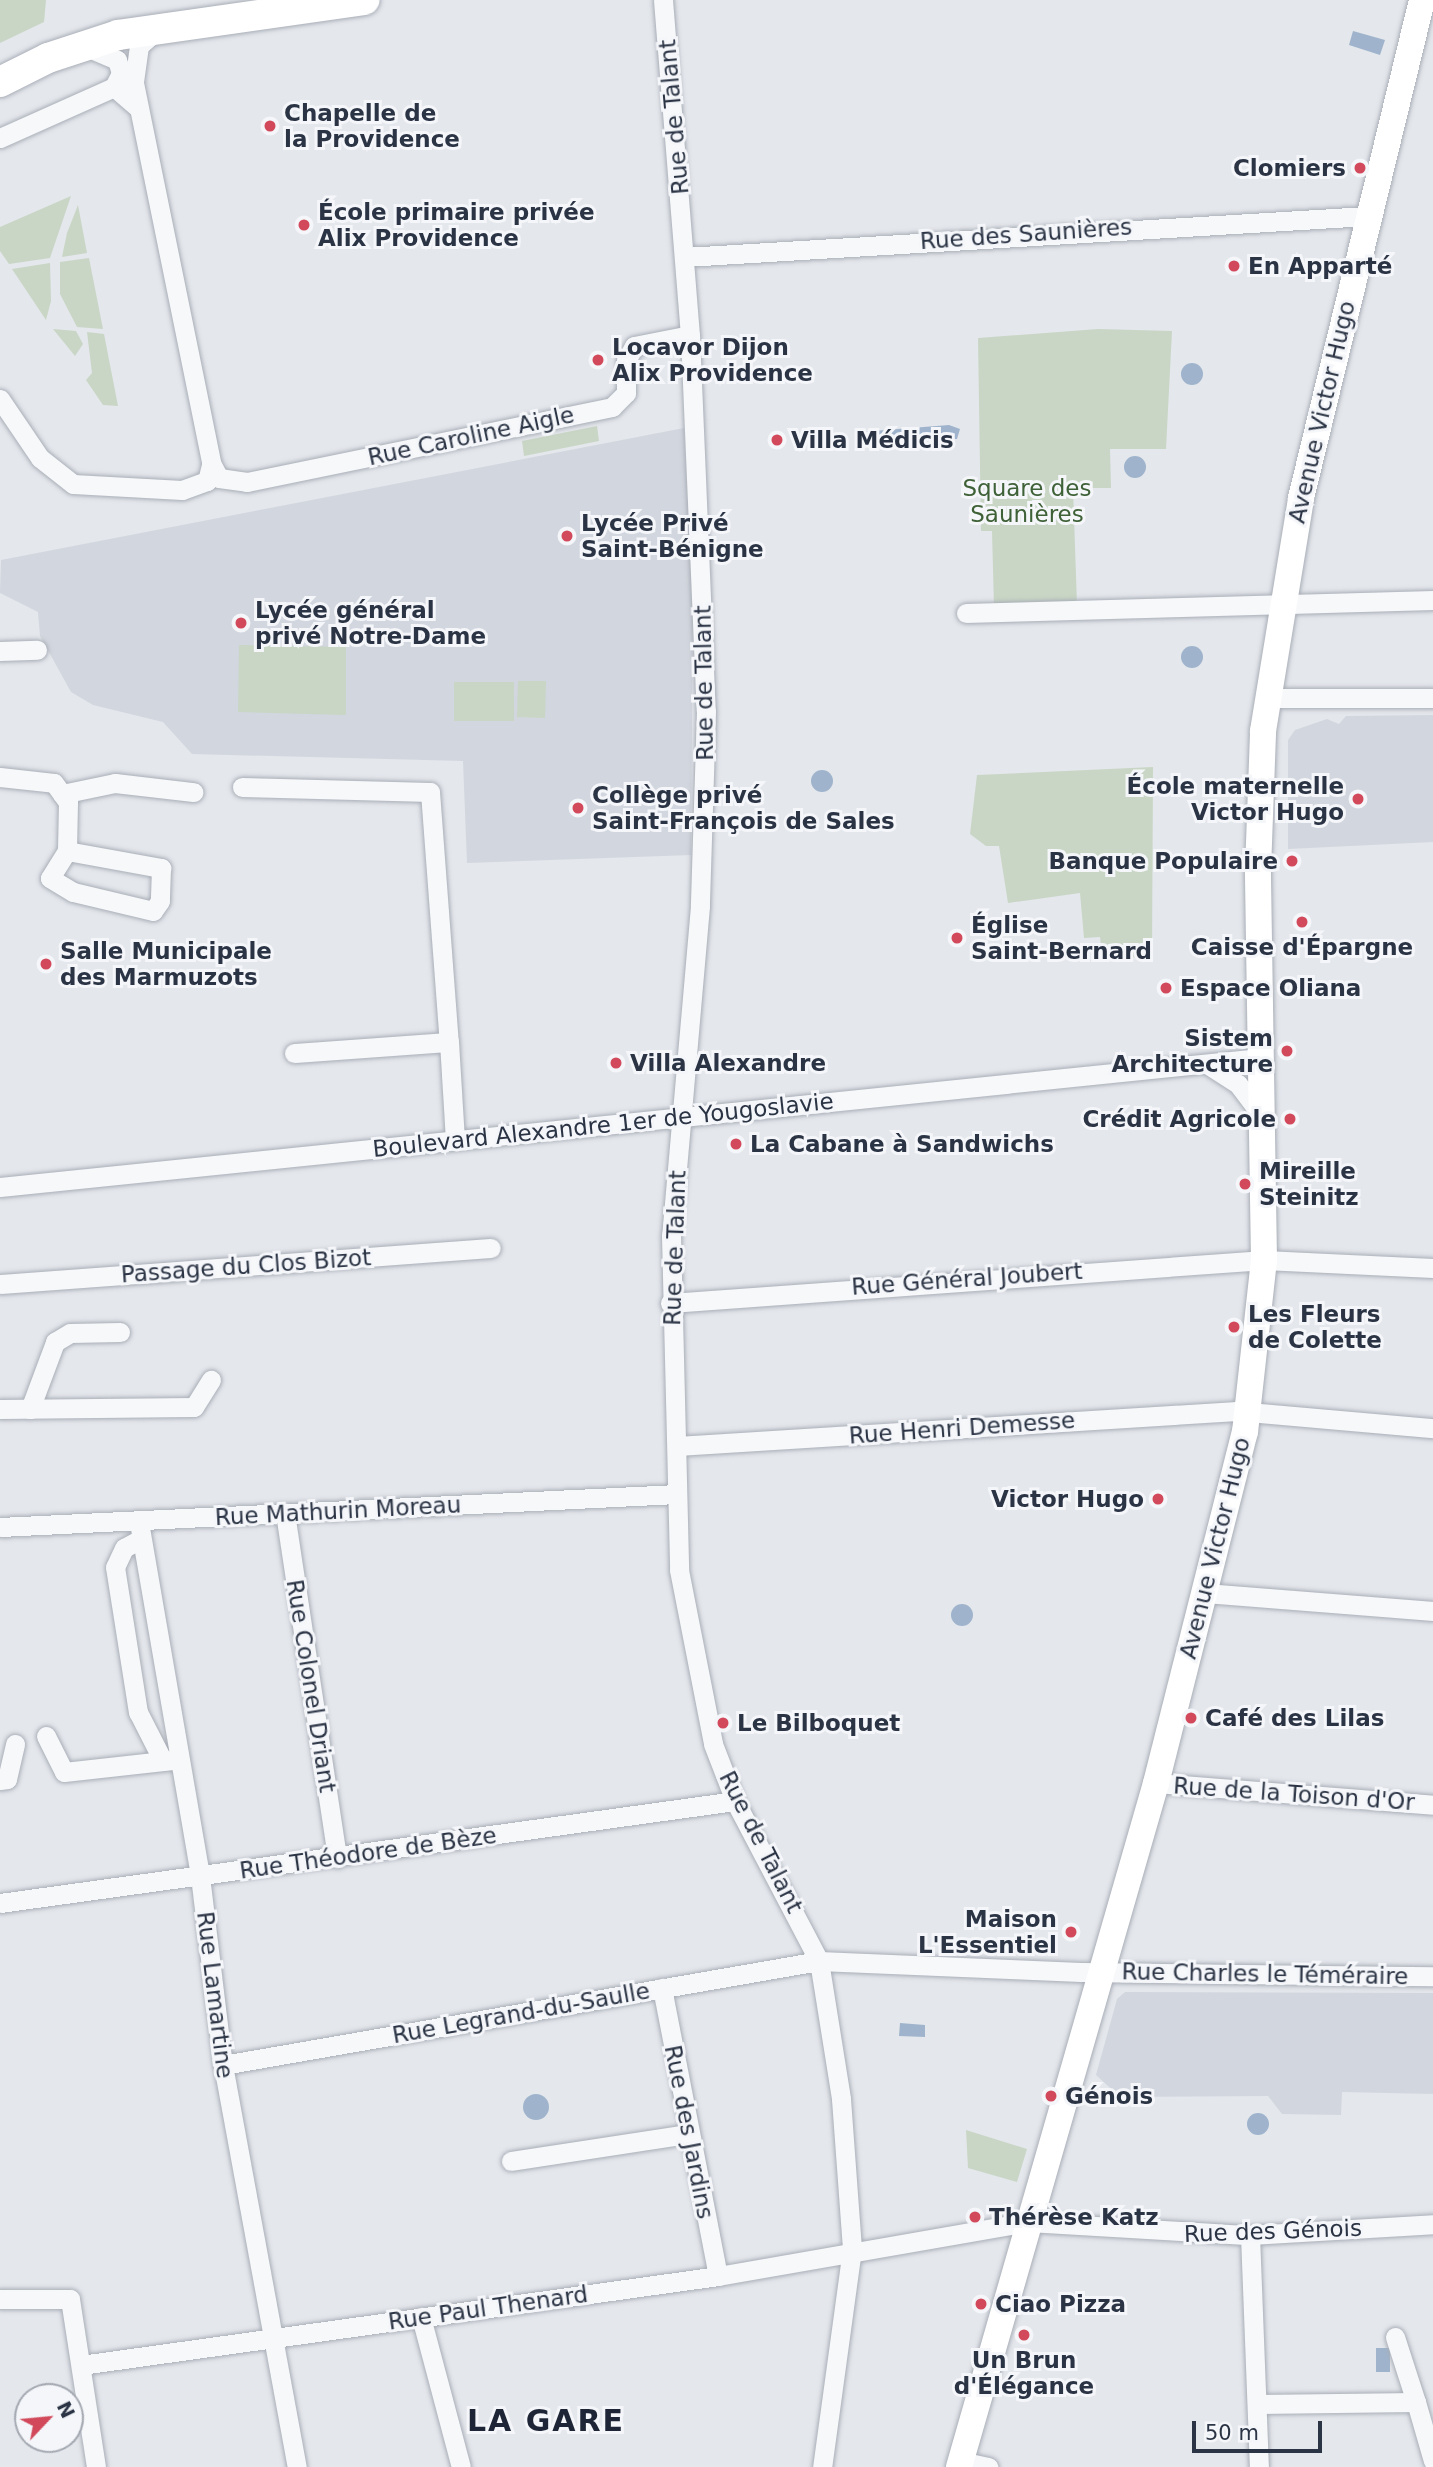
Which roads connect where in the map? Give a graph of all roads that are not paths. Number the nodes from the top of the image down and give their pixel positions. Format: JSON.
{"nodes":[{"id":1,"x":216,"y":0,"type":"edge"},
{"id":2,"x":365,"y":0,"type":"edge"},
{"id":3,"x":663,"y":0,"type":"edge"},
{"id":4,"x":1422,"y":0,"type":"edge"},
{"id":5,"x":1433,"y":14,"type":"edge"},
{"id":6,"x":162,"y":28,"type":"junction"},
{"id":7,"x":83,"y":46,"type":"junction"},
{"id":8,"x":0,"y":60,"type":"edge"},
{"id":9,"x":1409,"y":63,"type":"junction"},
{"id":10,"x":0,"y":82,"type":"edge"},
{"id":11,"x":114,"y":87,"type":"junction"},
{"id":12,"x":139,"y":111,"type":"junction"},
{"id":13,"x":0,"y":138,"type":"edge"},
{"id":14,"x":1367,"y":216,"type":"junction"},
{"id":15,"x":685,"y":257,"type":"junction"},
{"id":16,"x":690,"y":335,"type":"junction"},
{"id":17,"x":0,"y":400,"type":"edge"},
{"id":18,"x":211,"y":465,"type":"junction"},
{"id":19,"x":1282,"y":600,"type":"junction"},
{"id":20,"x":1433,"y":600,"type":"edge"},
{"id":21,"x":966,"y":613,"type":"dead end"},
{"id":22,"x":37,"y":650,"type":"dead end"},
{"id":23,"x":0,"y":651,"type":"edge"},
{"id":24,"x":1270,"y":698,"type":"junction"},
{"id":25,"x":1433,"y":698,"type":"edge"},
{"id":26,"x":0,"y":777,"type":"edge"},
{"id":27,"x":242,"y":787,"type":"dead end"},
{"id":28,"x":193,"y":792,"type":"dead end"},
{"id":29,"x":62,"y":794,"type":"junction"},
{"id":30,"x":67,"y":850,"type":"junction"},
{"id":31,"x":449,"y":1042,"type":"junction"},
{"id":32,"x":294,"y":1053,"type":"dead end"},
{"id":33,"x":1260,"y":1058,"type":"junction"},
{"id":34,"x":1206,"y":1063,"type":"junction"},
{"id":35,"x":685,"y":1112,"type":"junction"},
{"id":36,"x":1261,"y":1114,"type":"junction"},
{"id":37,"x":455,"y":1140,"type":"junction"},
{"id":38,"x":0,"y":1187,"type":"edge"},
{"id":39,"x":492,"y":1248,"type":"dead end"},
{"id":40,"x":1264,"y":1260,"type":"junction"},
{"id":41,"x":1433,"y":1268,"type":"edge"},
{"id":42,"x":0,"y":1284,"type":"edge"},
{"id":43,"x":670,"y":1303,"type":"junction"},
{"id":44,"x":120,"y":1332,"type":"dead end"},
{"id":45,"x":212,"y":1380,"type":"dead end"},
{"id":46,"x":0,"y":1409,"type":"edge"},
{"id":47,"x":30,"y":1409,"type":"junction"},
{"id":48,"x":1248,"y":1410,"type":"junction"},
{"id":49,"x":1433,"y":1428,"type":"edge"},
{"id":50,"x":677,"y":1446,"type":"junction"},
{"id":51,"x":677,"y":1494,"type":"junction"},
{"id":52,"x":285,"y":1513,"type":"junction"},
{"id":53,"x":0,"y":1527,"type":"edge"},
{"id":54,"x":140,"y":1531,"type":"junction"},
{"id":55,"x":1205,"y":1593,"type":"junction"},
{"id":56,"x":1433,"y":1611,"type":"edge"},
{"id":57,"x":46,"y":1736,"type":"dead end"},
{"id":58,"x":15,"y":1744,"type":"dead end"},
{"id":59,"x":170,"y":1760,"type":"junction"},
{"id":60,"x":0,"y":1780,"type":"edge"},
{"id":61,"x":1156,"y":1783,"type":"junction"},
{"id":62,"x":735,"y":1801,"type":"junction"},
{"id":63,"x":1433,"y":1805,"type":"edge"},
{"id":64,"x":337,"y":1858,"type":"junction"},
{"id":65,"x":200,"y":1876,"type":"junction"},
{"id":66,"x":0,"y":1903,"type":"edge"},
{"id":67,"x":820,"y":1961,"type":"junction"},
{"id":68,"x":1098,"y":1972,"type":"junction"},
{"id":69,"x":1433,"y":1976,"type":"edge"},
{"id":70,"x":662,"y":1988,"type":"junction"},
{"id":71,"x":223,"y":2065,"type":"junction"},
{"id":72,"x":687,"y":2134,"type":"junction"},
{"id":73,"x":511,"y":2161,"type":"dead end"},
{"id":74,"x":1028,"y":2222,"type":"junction"},
{"id":75,"x":1433,"y":2224,"type":"edge"},
{"id":76,"x":1250,"y":2235,"type":"junction"},
{"id":77,"x":852,"y":2249,"type":"junction"},
{"id":78,"x":718,"y":2276,"type":"junction"},
{"id":79,"x":0,"y":2298,"type":"edge"},
{"id":80,"x":421,"y":2317,"type":"junction"},
{"id":81,"x":276,"y":2337,"type":"junction"},
{"id":82,"x":1395,"y":2337,"type":"dead end"},
{"id":83,"x":81,"y":2365,"type":"junction"},
{"id":84,"x":1416,"y":2402,"type":"junction"},
{"id":85,"x":1258,"y":2404,"type":"junction"},
{"id":86,"x":1433,"y":2461,"type":"edge"},
{"id":87,"x":960,"y":2464,"type":"edge"},
{"id":88,"x":96,"y":2467,"type":"edge"},
{"id":89,"x":298,"y":2467,"type":"edge"},
{"id":90,"x":461,"y":2467,"type":"edge"},
{"id":91,"x":822,"y":2467,"type":"edge"},
{"id":92,"x":988,"y":2467,"type":"edge"},
{"id":93,"x":1259,"y":2467,"type":"edge"}],
"edges":[{"from":1,"to":8,"type":"main road"},
{"from":2,"to":6,"type":"main road"},
{"from":3,"to":15,"type":"street","name":"Rue de Talant"},
{"from":4,"to":9,"type":"main road","name":"Avenue Victor Hugo"},
{"from":5,"to":9,"type":"main road","name":"Avenue Victor Hugo"},
{"from":6,"to":7,"type":"main road"},
{"from":6,"to":12,"type":"street"},
{"from":7,"to":10,"type":"main road"},
{"from":7,"to":11,"type":"street"},
{"from":9,"to":14,"type":"main road","name":"Avenue Victor Hugo"},
{"from":11,"to":12,"type":"street"},
{"from":11,"to":13,"type":"street"},
{"from":12,"to":18,"type":"street"},
{"from":14,"to":15,"type":"street","name":"Rue des Saunières"},
{"from":14,"to":19,"type":"main road","name":"Avenue Victor Hugo"},
{"from":15,"to":16,"type":"street","name":"Rue de Talant"},
{"from":16,"to":18,"type":"street","name":"Rue Caroline Aigle"},
{"from":16,"to":35,"type":"street","name":"Rue de Talant"},
{"from":17,"to":18,"type":"street"},
{"from":19,"to":20,"type":"street"},
{"from":19,"to":21,"type":"street"},
{"from":19,"to":24,"type":"main road","name":"Avenue Victor Hugo"},
{"from":22,"to":23,"type":"street"},
{"from":24,"to":25,"type":"street"},
{"from":24,"to":33,"type":"main road","name":"Avenue Victor Hugo"},
{"from":26,"to":29,"type":"street"},
{"from":27,"to":31,"type":"street"},
{"from":28,"to":29,"type":"street"},
{"from":29,"to":30,"type":"street"},
{"from":30,"to":30,"type":"street"},
{"from":31,"to":32,"type":"street"},
{"from":31,"to":37,"type":"street"},
{"from":33,"to":34,"type":"street","name":"Boulevard Alexandre 1er de Yougoslavie"},
{"from":33,"to":36,"type":"main road","name":"Avenue Victor Hugo"},
{"from":34,"to":35,"type":"street","name":"Boulevard Alexandre 1er de Yougoslavie"},
{"from":34,"to":36,"type":"street"},
{"from":35,"to":37,"type":"street","name":"Boulevard Alexandre 1er de Yougoslavie"},
{"from":35,"to":43,"type":"street","name":"Rue de Talant"},
{"from":36,"to":40,"type":"main road","name":"Avenue Victor Hugo"},
{"from":37,"to":38,"type":"street","name":"Boulevard Alexandre 1er de Yougoslavie"},
{"from":39,"to":42,"type":"street","name":"Passage du Clos Bizot"},
{"from":40,"to":41,"type":"street","name":"Rue Général Joubert"},
{"from":40,"to":43,"type":"street","name":"Rue Général Joubert"},
{"from":40,"to":48,"type":"main road","name":"Avenue Victor Hugo"},
{"from":43,"to":50,"type":"street","name":"Rue de Talant"},
{"from":44,"to":47,"type":"street"},
{"from":45,"to":47,"type":"street"},
{"from":46,"to":47,"type":"street"},
{"from":48,"to":49,"type":"street","name":"Rue Henri Demesse"},
{"from":48,"to":50,"type":"street","name":"Rue Henri Demesse"},
{"from":48,"to":55,"type":"main road","name":"Avenue Victor Hugo"},
{"from":50,"to":51,"type":"street","name":"Rue de Talant"},
{"from":51,"to":52,"type":"street","name":"Rue Mathurin Moreau"},
{"from":51,"to":62,"type":"street","name":"Rue de Talant"},
{"from":52,"to":54,"type":"street","name":"Rue Mathurin Moreau"},
{"from":52,"to":64,"type":"street","name":"Rue Colonel Driant"},
{"from":53,"to":54,"type":"street","name":"Rue Mathurin Moreau"},
{"from":54,"to":59,"type":"street","name":"Rue Lamartine"},
{"from":54,"to":59,"type":"street"},
{"from":55,"to":56,"type":"street"},
{"from":55,"to":61,"type":"main road","name":"Avenue Victor Hugo"},
{"from":57,"to":59,"type":"street"},
{"from":58,"to":60,"type":"street"},
{"from":59,"to":65,"type":"street","name":"Rue Lamartine"},
{"from":61,"to":63,"type":"street","name":"Rue de la Toison d'Or"},
{"from":61,"to":68,"type":"main road","name":"Avenue Victor Hugo"},
{"from":62,"to":64,"type":"street","name":"Rue Théodore de Bèze"},
{"from":62,"to":67,"type":"street","name":"Rue de Talant"},
{"from":64,"to":65,"type":"street","name":"Rue Théodore de Bèze"},
{"from":65,"to":66,"type":"street","name":"Rue Théodore de Bèze"},
{"from":65,"to":71,"type":"street","name":"Rue Lamartine"},
{"from":67,"to":68,"type":"street","name":"Rue Legrand-du-Saulle"},
{"from":67,"to":70,"type":"street","name":"Rue Legrand-du-Saulle"},
{"from":67,"to":77,"type":"street","name":"Rue de Talant"},
{"from":68,"to":69,"type":"street","name":"Rue Charles le Téméraire"},
{"from":68,"to":74,"type":"main road","name":"Avenue Victor Hugo"},
{"from":70,"to":71,"type":"street","name":"Rue Legrand-du-Saulle"},
{"from":70,"to":72,"type":"street","name":"Rue des Jardins"},
{"from":71,"to":81,"type":"street","name":"Rue Lamartine"},
{"from":72,"to":73,"type":"street"},
{"from":72,"to":78,"type":"street","name":"Rue des Jardins"},
{"from":74,"to":76,"type":"street","name":"Rue des Génois"},
{"from":74,"to":77,"type":"street","name":"Rue Paul Thenard"},
{"from":74,"to":87,"type":"main road","name":"Avenue Victor Hugo"},
{"from":75,"to":76,"type":"street","name":"Rue des Génois"},
{"from":76,"to":85,"type":"street"},
{"from":77,"to":78,"type":"street","name":"Rue Paul Thenard"},
{"from":77,"to":91,"type":"street","name":"Rue de Talant"},
{"from":78,"to":80,"type":"street","name":"Rue Paul Thenard"},
{"from":79,"to":83,"type":"street"},
{"from":80,"to":81,"type":"street","name":"Rue Paul Thenard"},
{"from":80,"to":90,"type":"street"},
{"from":81,"to":83,"type":"street","name":"Rue Paul Thenard"},
{"from":81,"to":89,"type":"street","name":"Rue Lamartine"},
{"from":82,"to":84,"type":"street"},
{"from":83,"to":88,"type":"street"},
{"from":84,"to":85,"type":"street"},
{"from":84,"to":86,"type":"street"},
{"from":85,"to":93,"type":"street"},
{"from":87,"to":92,"type":"street"}]}
